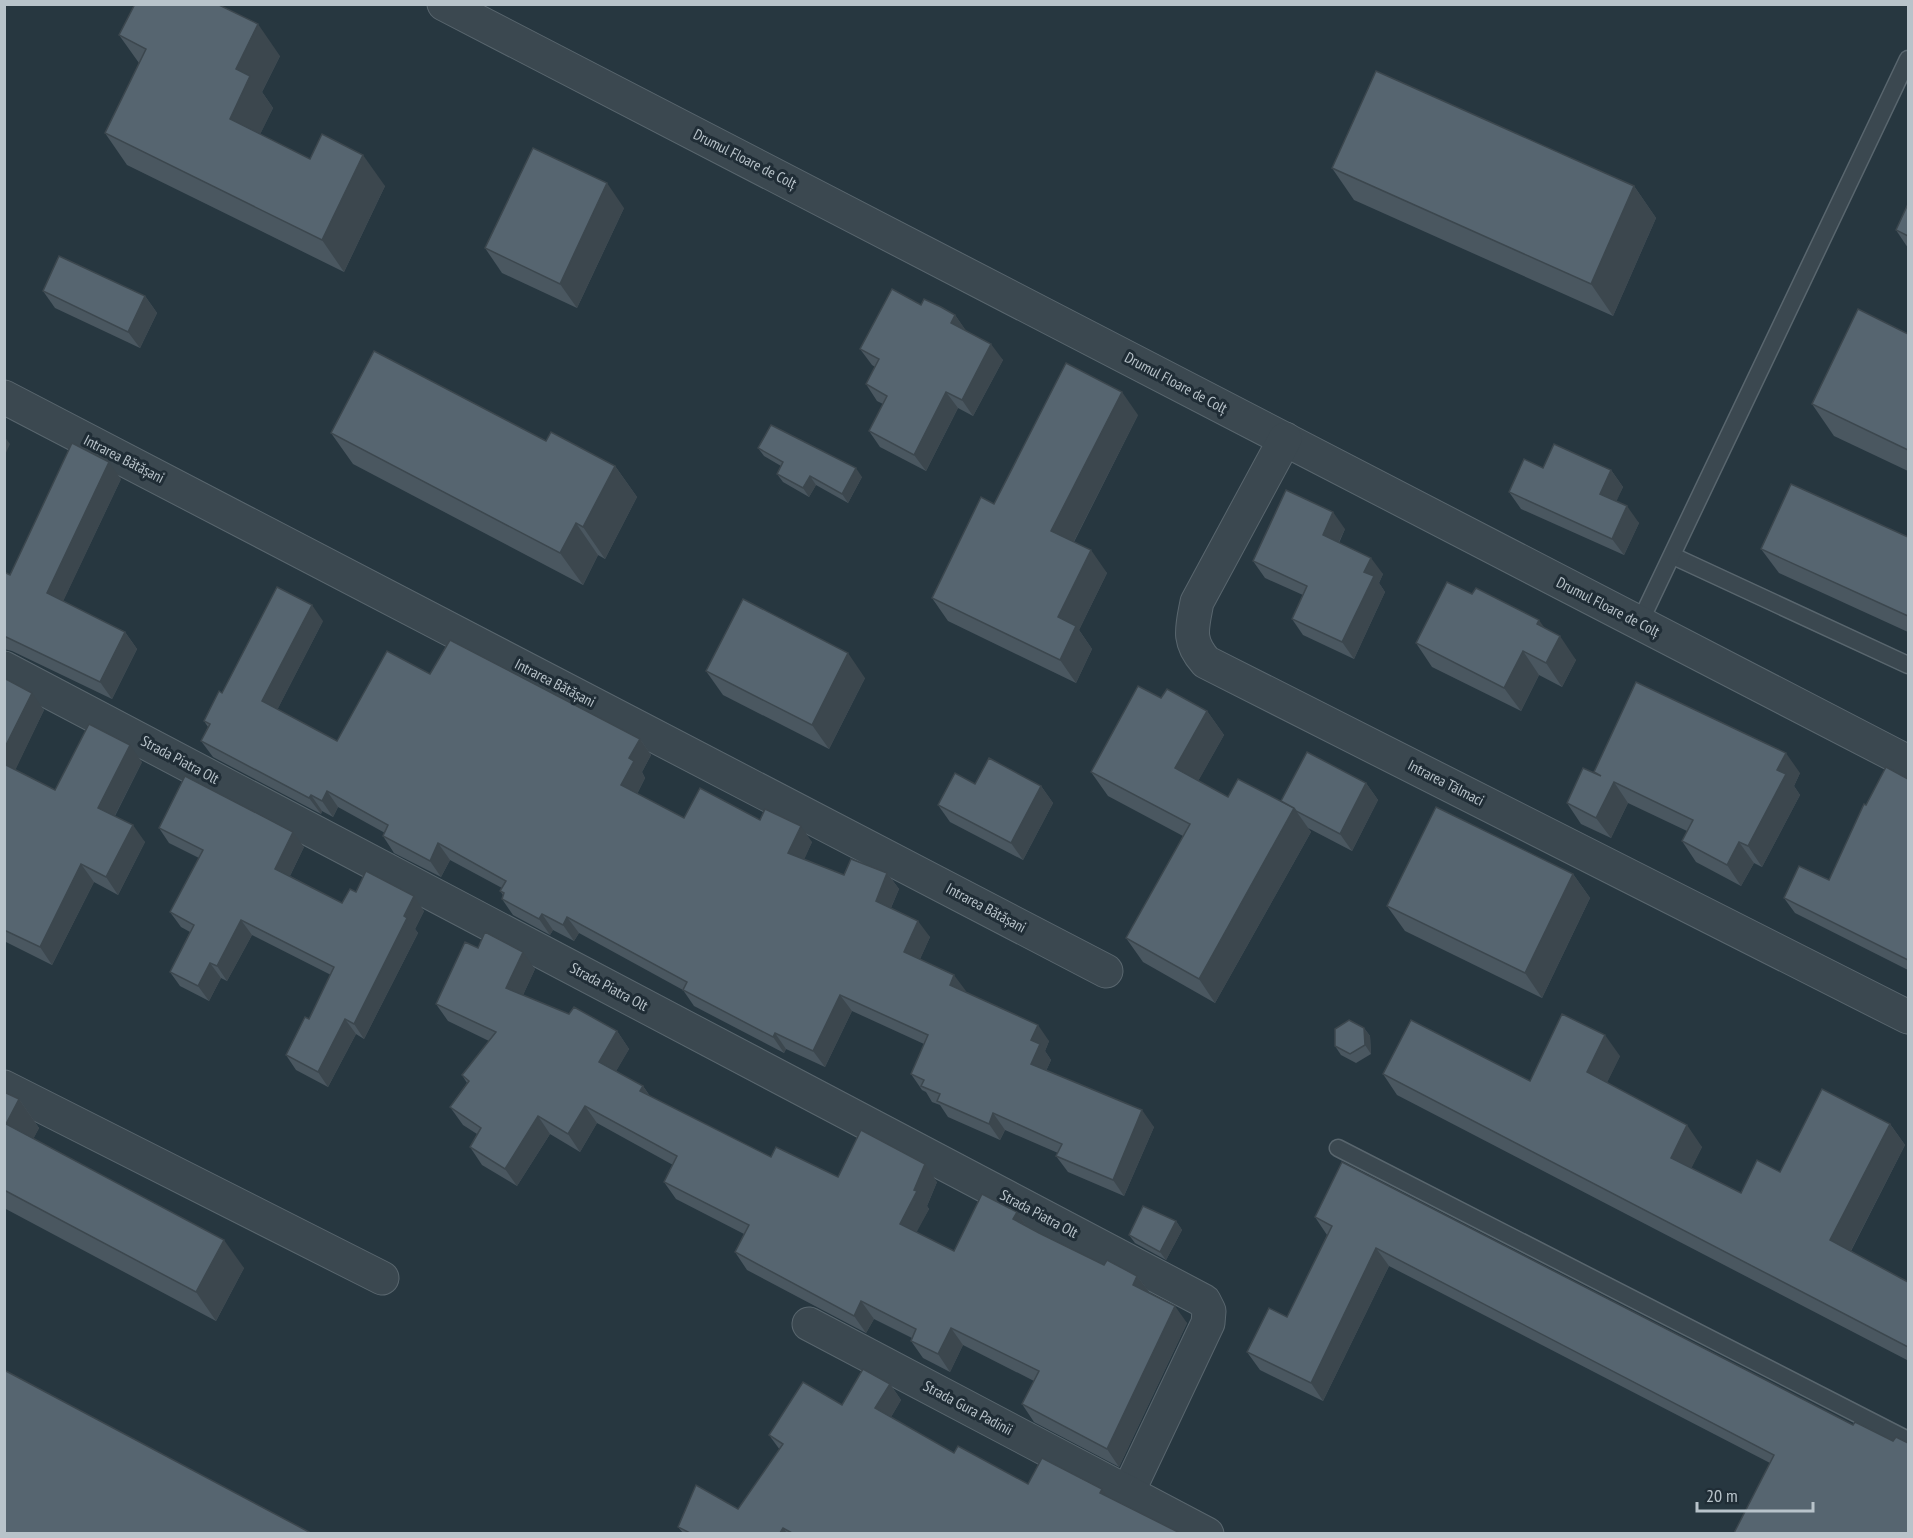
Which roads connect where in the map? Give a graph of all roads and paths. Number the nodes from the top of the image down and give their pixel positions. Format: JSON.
{"nodes":[{"id":1,"x":444,"y":4,"type":"edge"},
{"id":2,"x":1908,"y":59,"type":"edge"},
{"id":3,"x":4,"y":397,"type":"edge"},
{"id":4,"x":1285,"y":439,"type":"junction"},
{"id":5,"x":1673,"y":556,"type":"junction"},
{"id":6,"x":1639,"y":624,"type":"junction"},
{"id":7,"x":1908,"y":665,"type":"edge"},
{"id":8,"x":4,"y":668,"type":"edge"},
{"id":9,"x":1908,"y":762,"type":"edge"},
{"id":10,"x":1106,"y":971,"type":"dead end"},
{"id":11,"x":1908,"y":1017,"type":"edge"},
{"id":12,"x":4,"y":1087,"type":"edge"},
{"id":13,"x":1338,"y":1148,"type":"dead end"},
{"id":14,"x":382,"y":1278,"type":"dead end"},
{"id":15,"x":809,"y":1324,"type":"dead end"},
{"id":16,"x":1908,"y":1440,"type":"edge"},
{"id":17,"x":1128,"y":1492,"type":"junction"},
{"id":18,"x":1207,"y":1533,"type":"edge"}],
"edges":[{"from":1,"to":4,"type":"street","name":"Drumul Floare de Colț"},
{"from":2,"to":5,"type":"lane"},
{"from":3,"to":10,"type":"street","name":"Intrarea Bătășani"},
{"from":4,"to":6,"type":"street","name":"Drumul Floare de Colț"},
{"from":4,"to":11,"type":"street","name":"Intrarea Tălmaci"},
{"from":5,"to":6,"type":"lane"},
{"from":5,"to":7,"type":"lane"},
{"from":6,"to":9,"type":"street","name":"Drumul Floare de Colț"},
{"from":8,"to":17,"type":"street","name":"Strada Piatra Olt"},
{"from":12,"to":14,"type":"street"},
{"from":13,"to":16,"type":"lane"},
{"from":15,"to":17,"type":"street","name":"Strada Gura Padinii"},
{"from":17,"to":18,"type":"street","name":"Strada Gura Padinii"}]}
